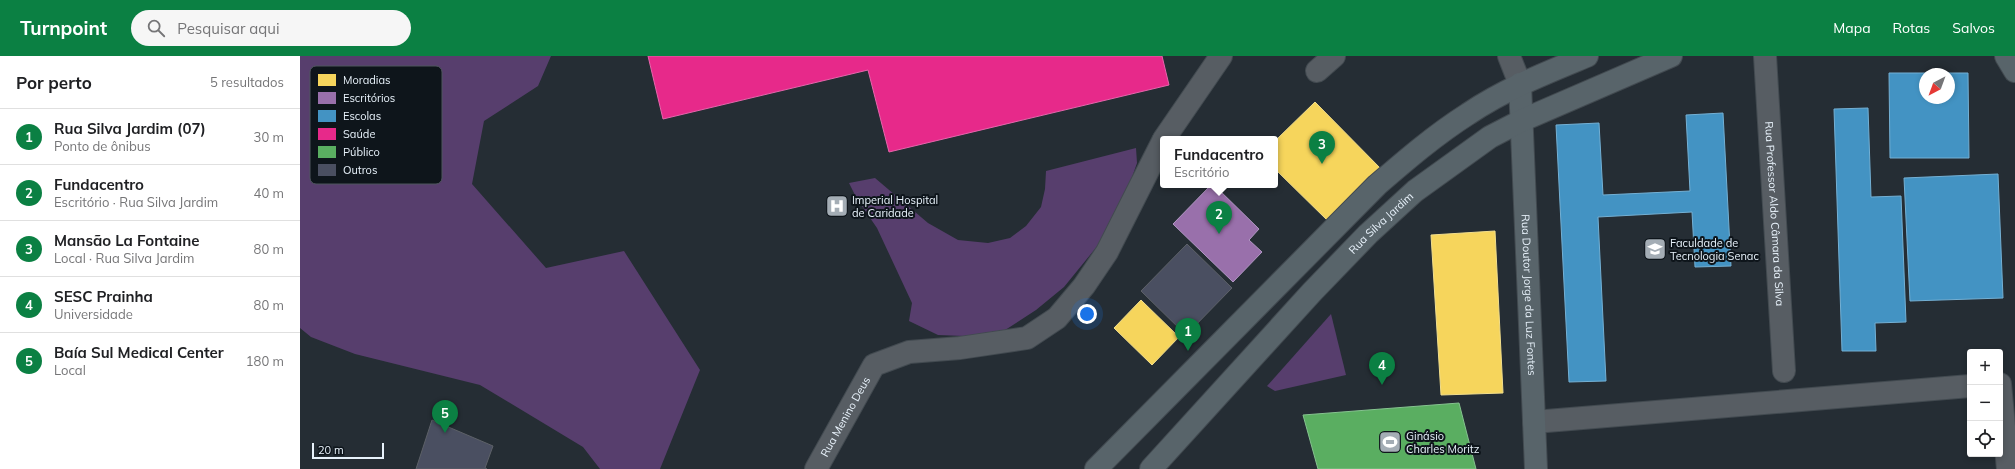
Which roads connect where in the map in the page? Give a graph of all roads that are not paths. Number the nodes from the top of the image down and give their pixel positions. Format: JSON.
{"nodes":[{"id":1,"x":1221,"y":56,"type":"edge"},
{"id":2,"x":1334,"y":56,"type":"edge"},
{"id":3,"x":1509,"y":56,"type":"edge"},
{"id":4,"x":1586,"y":56,"type":"edge"},
{"id":5,"x":1671,"y":56,"type":"edge"},
{"id":6,"x":1765,"y":56,"type":"edge"},
{"id":7,"x":2006,"y":56,"type":"edge"},
{"id":8,"x":1317,"y":71,"type":"dead end"},
{"id":9,"x":2015,"y":71,"type":"edge"},
{"id":10,"x":1520,"y":84,"type":"junction"},
{"id":11,"x":1523,"y":120,"type":"junction"},
{"id":12,"x":1166,"y":136,"type":"edge"},
{"id":13,"x":1160,"y":147,"type":"edge"},
{"id":14,"x":1784,"y":371,"type":"dead end"},
{"id":15,"x":2000,"y":385,"type":"edge"},
{"id":16,"x":1967,"y":386,"type":"edge"},
{"id":17,"x":1534,"y":422,"type":"junction"},
{"id":18,"x":816,"y":469,"type":"edge"},
{"id":19,"x":1096,"y":469,"type":"edge"},
{"id":20,"x":1151,"y":469,"type":"edge"},
{"id":21,"x":1536,"y":469,"type":"edge"},
{"id":22,"x":2008,"y":469,"type":"edge"}],
"edges":[{"from":1,"to":12,"type":"street"},
{"from":2,"to":8,"type":"street"},
{"from":3,"to":10,"type":"street"},
{"from":4,"to":10,"type":"main road"},
{"from":5,"to":11,"type":"main road","name":"Rua Silva Jardim"},
{"from":6,"to":14,"type":"street","name":"Rua Professor Aldo Câmara da Silva"},
{"from":7,"to":9,"type":"main road"},
{"from":10,"to":11,"type":"main road","name":"Rua Doutor Jorge da Luz Fontes"},
{"from":10,"to":19,"type":"main road"},
{"from":11,"to":17,"type":"main road","name":"Rua Doutor Jorge da Luz Fontes"},
{"from":11,"to":20,"type":"main road","name":"Rua Silva Jardim"},
{"from":13,"to":18,"type":"street","name":"Rua Menino Deus"},
{"from":15,"to":22,"type":"street"},
{"from":16,"to":17,"type":"street"},
{"from":17,"to":21,"type":"main road","name":"Rua Doutor Jorge da Luz Fontes"}]}
